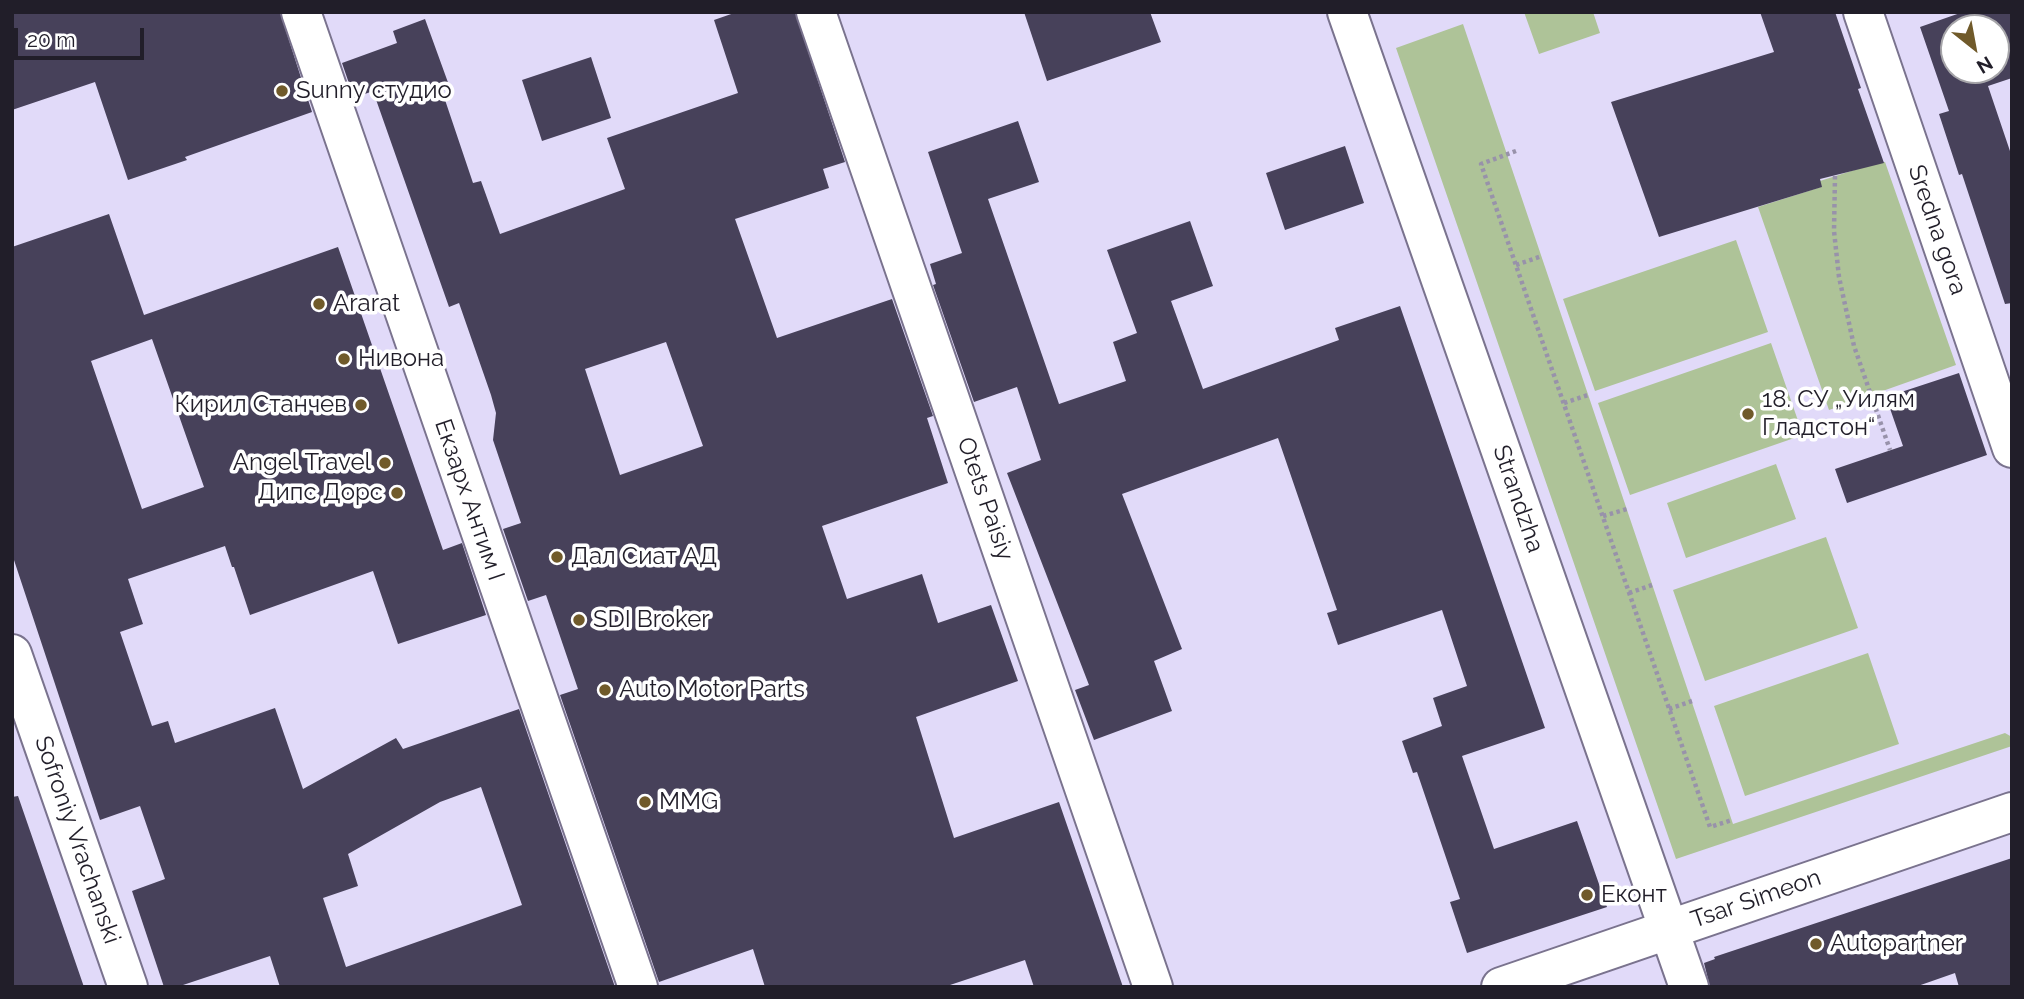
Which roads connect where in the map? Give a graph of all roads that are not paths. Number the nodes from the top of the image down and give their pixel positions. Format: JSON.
{"nodes":[{"id":1,"x":301,"y":12,"type":"edge"},
{"id":2,"x":816,"y":12,"type":"edge"},
{"id":3,"x":1347,"y":12,"type":"edge"},
{"id":4,"x":1863,"y":12,"type":"edge"},
{"id":5,"x":2012,"y":448,"type":"edge"},
{"id":6,"x":12,"y":654,"type":"edge"},
{"id":7,"x":2012,"y":812,"type":"edge"},
{"id":8,"x":1669,"y":929,"type":"junction"},
{"id":9,"x":128,"y":987,"type":"edge"},
{"id":10,"x":638,"y":987,"type":"edge"},
{"id":11,"x":1153,"y":987,"type":"edge"},
{"id":12,"x":1501,"y":987,"type":"edge"},
{"id":13,"x":1689,"y":987,"type":"edge"}],
"edges":[{"from":1,"to":10,"type":"street","name":"Екзарх Антим I"},
{"from":2,"to":11,"type":"street","name":"Otets Paisiy"},
{"from":3,"to":8,"type":"street","name":"Strandzha"},
{"from":4,"to":5,"type":"street","name":"Sredna gora"},
{"from":6,"to":9,"type":"street","name":"Sofroniy Vrachanski"},
{"from":7,"to":8,"type":"street","name":"Tsar Simeon"},
{"from":8,"to":12,"type":"street","name":"Tsar Simeon"},
{"from":8,"to":13,"type":"street","name":"Strandzha"}]}
